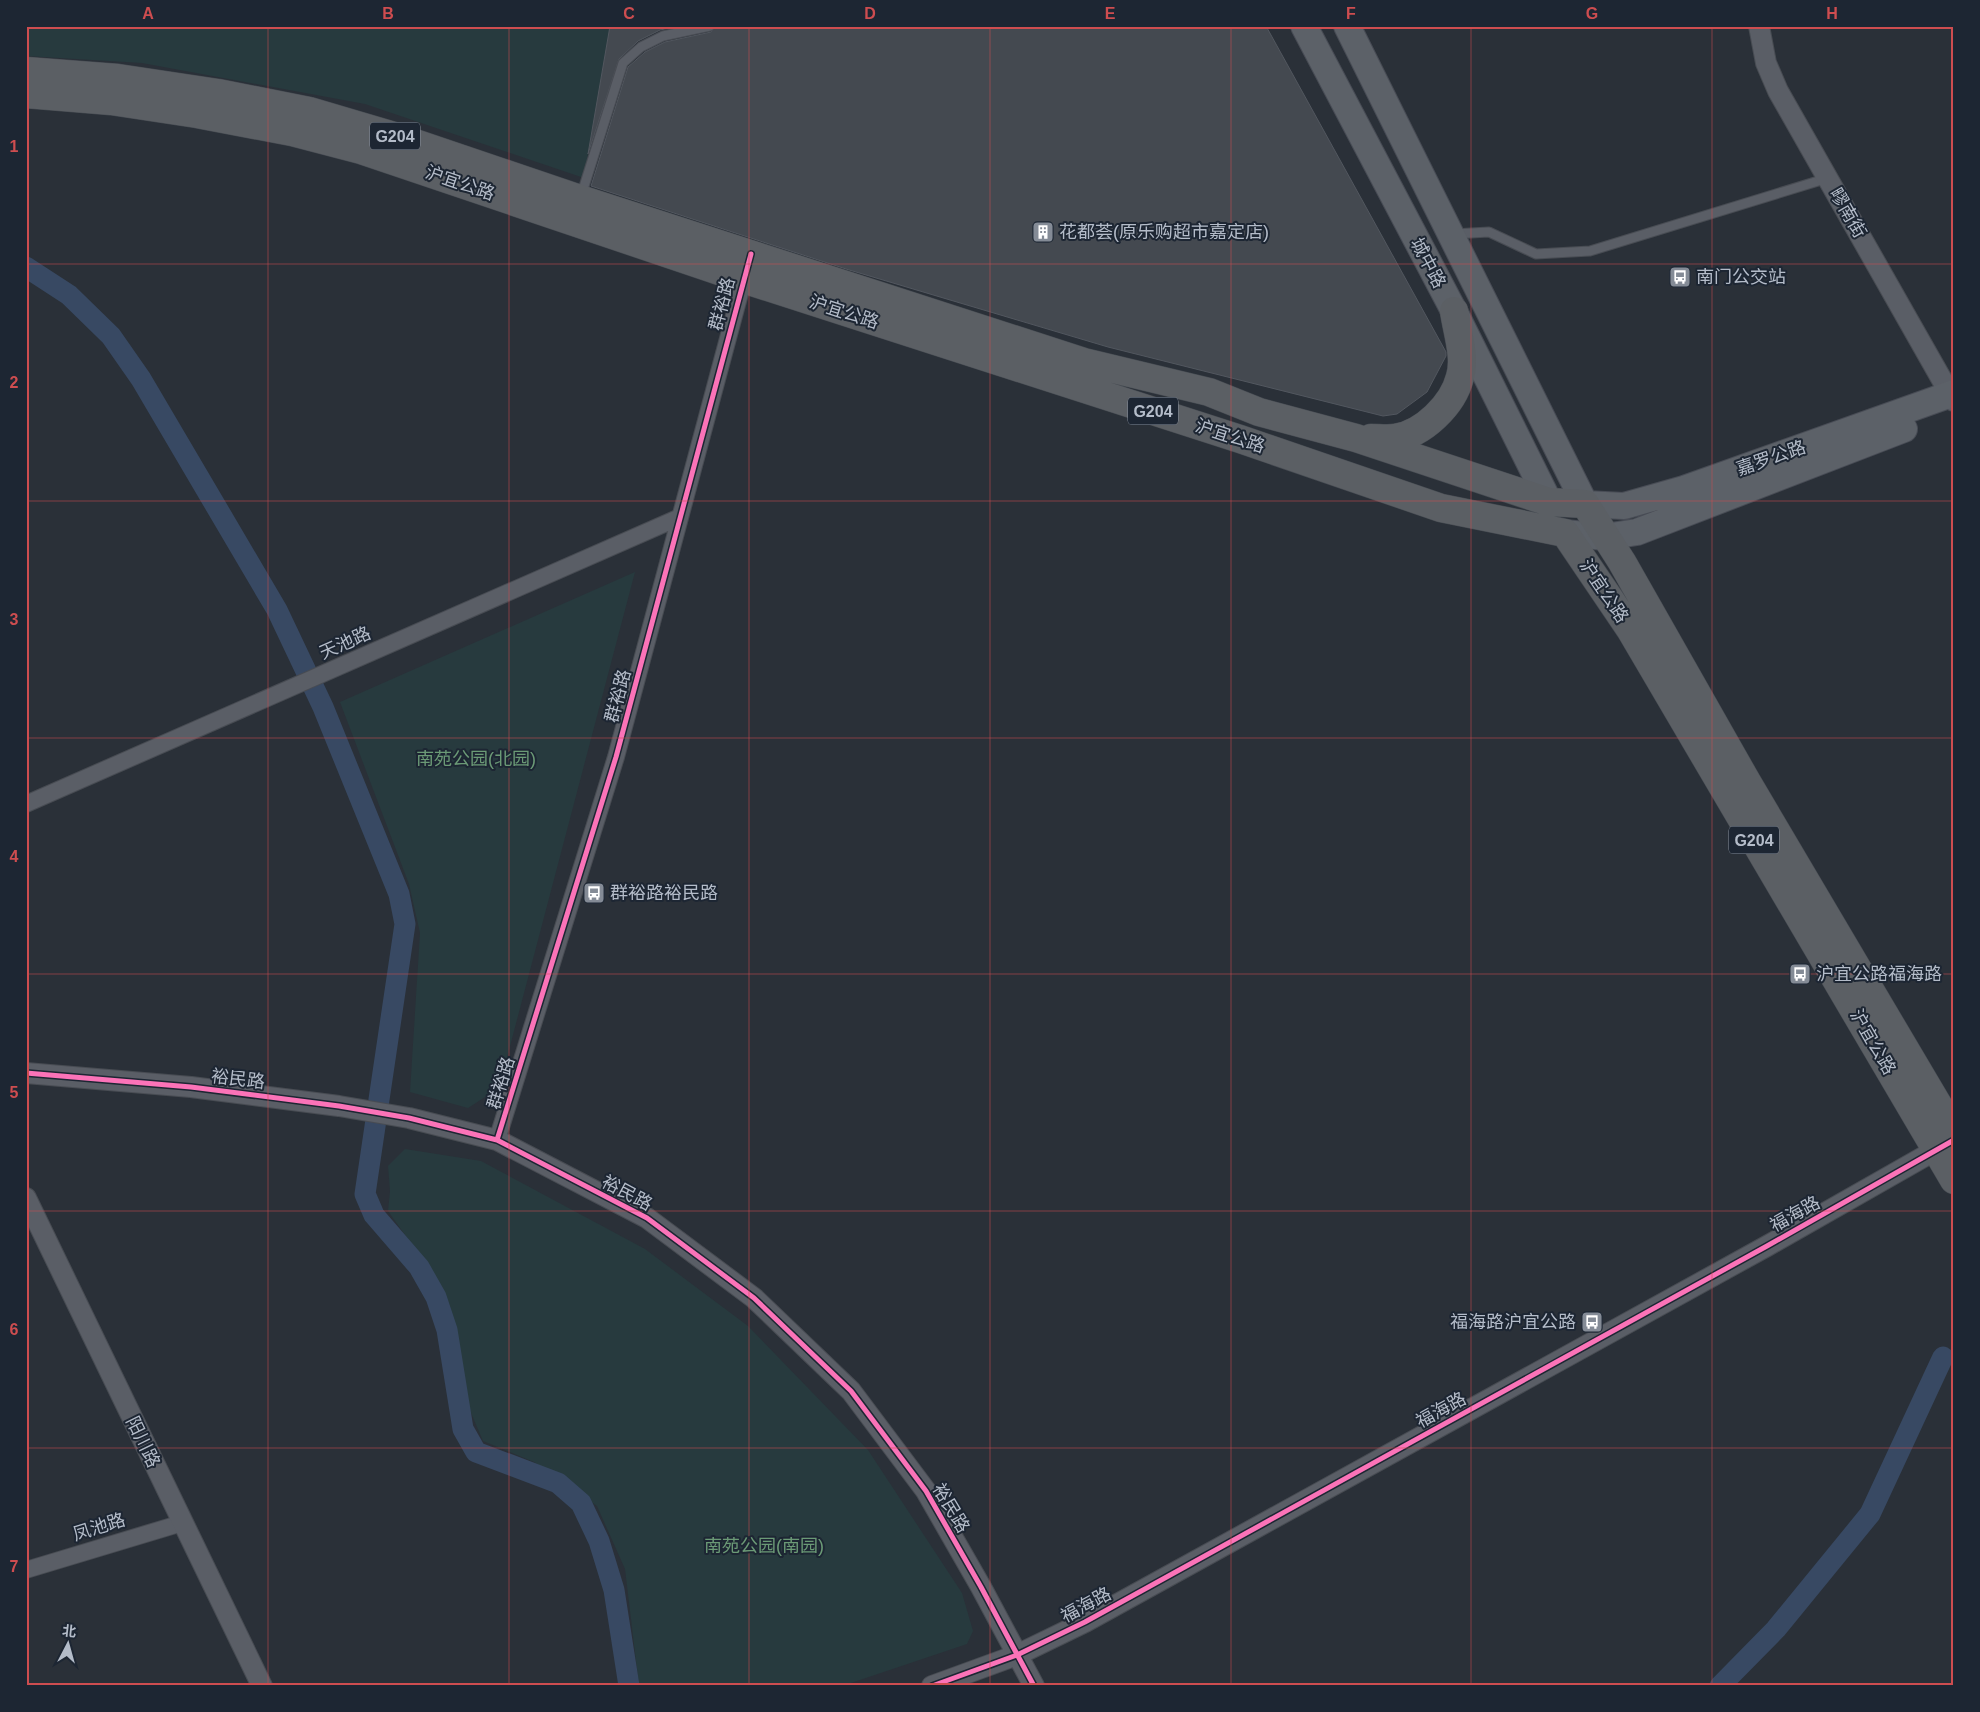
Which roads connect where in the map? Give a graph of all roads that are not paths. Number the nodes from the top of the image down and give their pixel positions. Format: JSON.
{"nodes":[{"id":1,"x":710,"y":26,"type":"edge"},
{"id":2,"x":1304,"y":26,"type":"edge"},
{"id":3,"x":1348,"y":26,"type":"edge"},
{"id":4,"x":1759,"y":26,"type":"edge"},
{"id":5,"x":26,"y":72,"type":"edge"},
{"id":6,"x":26,"y":94,"type":"edge"},
{"id":7,"x":1828,"y":178,"type":"junction"},
{"id":8,"x":580,"y":199,"type":"junction"},
{"id":9,"x":1453,"y":234,"type":"junction"},
{"id":10,"x":747,"y":267,"type":"junction"},
{"id":11,"x":1454,"y":312,"type":"junction"},
{"id":12,"x":1953,"y":400,"type":"edge"},
{"id":13,"x":1356,"y":438,"type":"junction"},
{"id":14,"x":1549,"y":502,"type":"junction"},
{"id":15,"x":1585,"y":504,"type":"junction"},
{"id":16,"x":680,"y":517,"type":"junction"},
{"id":17,"x":1565,"y":533,"type":"junction"},
{"id":18,"x":1605,"y":537,"type":"junction"},
{"id":19,"x":26,"y":804,"type":"edge"},
{"id":20,"x":26,"y":1073,"type":"edge"},
{"id":21,"x":498,"y":1140,"type":"junction"},
{"id":22,"x":1948,"y":1141,"type":"edge"},
{"id":23,"x":1954,"y":1180,"type":"edge"},
{"id":24,"x":26,"y":1198,"type":"edge"},
{"id":25,"x":182,"y":1523,"type":"junction"},
{"id":26,"x":26,"y":1570,"type":"edge"},
{"id":27,"x":1018,"y":1655,"type":"junction"},
{"id":28,"x":262,"y":1686,"type":"edge"},
{"id":29,"x":932,"y":1686,"type":"edge"},
{"id":30,"x":1034,"y":1686,"type":"edge"}],
"edges":[{"from":1,"to":8,"type":"lane"},
{"from":2,"to":11,"type":"main road","name":"城中路"},
{"from":3,"to":9,"type":"main road","name":"城中路"},
{"from":4,"to":7,"type":"street","name":"疁南街"},
{"from":5,"to":8,"type":"highway","name":"沪宜公路","number":"G204"},
{"from":6,"to":10,"type":"highway","name":"沪宜公路","number":"G204"},
{"from":7,"to":9,"type":"lane"},
{"from":7,"to":12,"type":"street","name":"疁南街"},
{"from":8,"to":10,"type":"highway","name":"沪宜公路","number":"G204"},
{"from":9,"to":15,"type":"main road","name":"城中路"},
{"from":10,"to":13,"type":"highway","name":"沪宜公路","number":"G204"},
{"from":10,"to":16,"type":"street","name":"群裕路"},
{"from":10,"to":17,"type":"highway","name":"沪宜公路","number":"G204"},
{"from":11,"to":13,"type":"highway"},
{"from":11,"to":14,"type":"main road","name":"城中路"},
{"from":12,"to":15,"type":"main road","name":"嘉罗公路"},
{"from":12,"to":18,"type":"main road"},
{"from":13,"to":14,"type":"highway","name":"沪宜公路","number":"G204"},
{"from":14,"to":15,"type":"highway","name":"沪宜公路","number":"G204"},
{"from":15,"to":18,"type":"highway","name":"沪宜公路","number":"G204"},
{"from":16,"to":19,"type":"street","name":"天池路"},
{"from":16,"to":21,"type":"street","name":"群裕路"},
{"from":17,"to":18,"type":"main road"},
{"from":17,"to":22,"type":"highway","name":"沪宜公路","number":"G204"},
{"from":18,"to":22,"type":"highway","name":"沪宜公路","number":"G204"},
{"from":20,"to":21,"type":"street","name":"裕民路"},
{"from":21,"to":27,"type":"street","name":"裕民路"},
{"from":22,"to":23,"type":"highway","name":"沪宜公路","number":"G204"},
{"from":22,"to":27,"type":"street","name":"福海路"},
{"from":24,"to":25,"type":"street","name":"阳川路"},
{"from":25,"to":26,"type":"street","name":"凤池路"},
{"from":25,"to":28,"type":"street","name":"阳川路"},
{"from":27,"to":29,"type":"street","name":"福海路"},
{"from":27,"to":30,"type":"street","name":"裕民路"}]}
